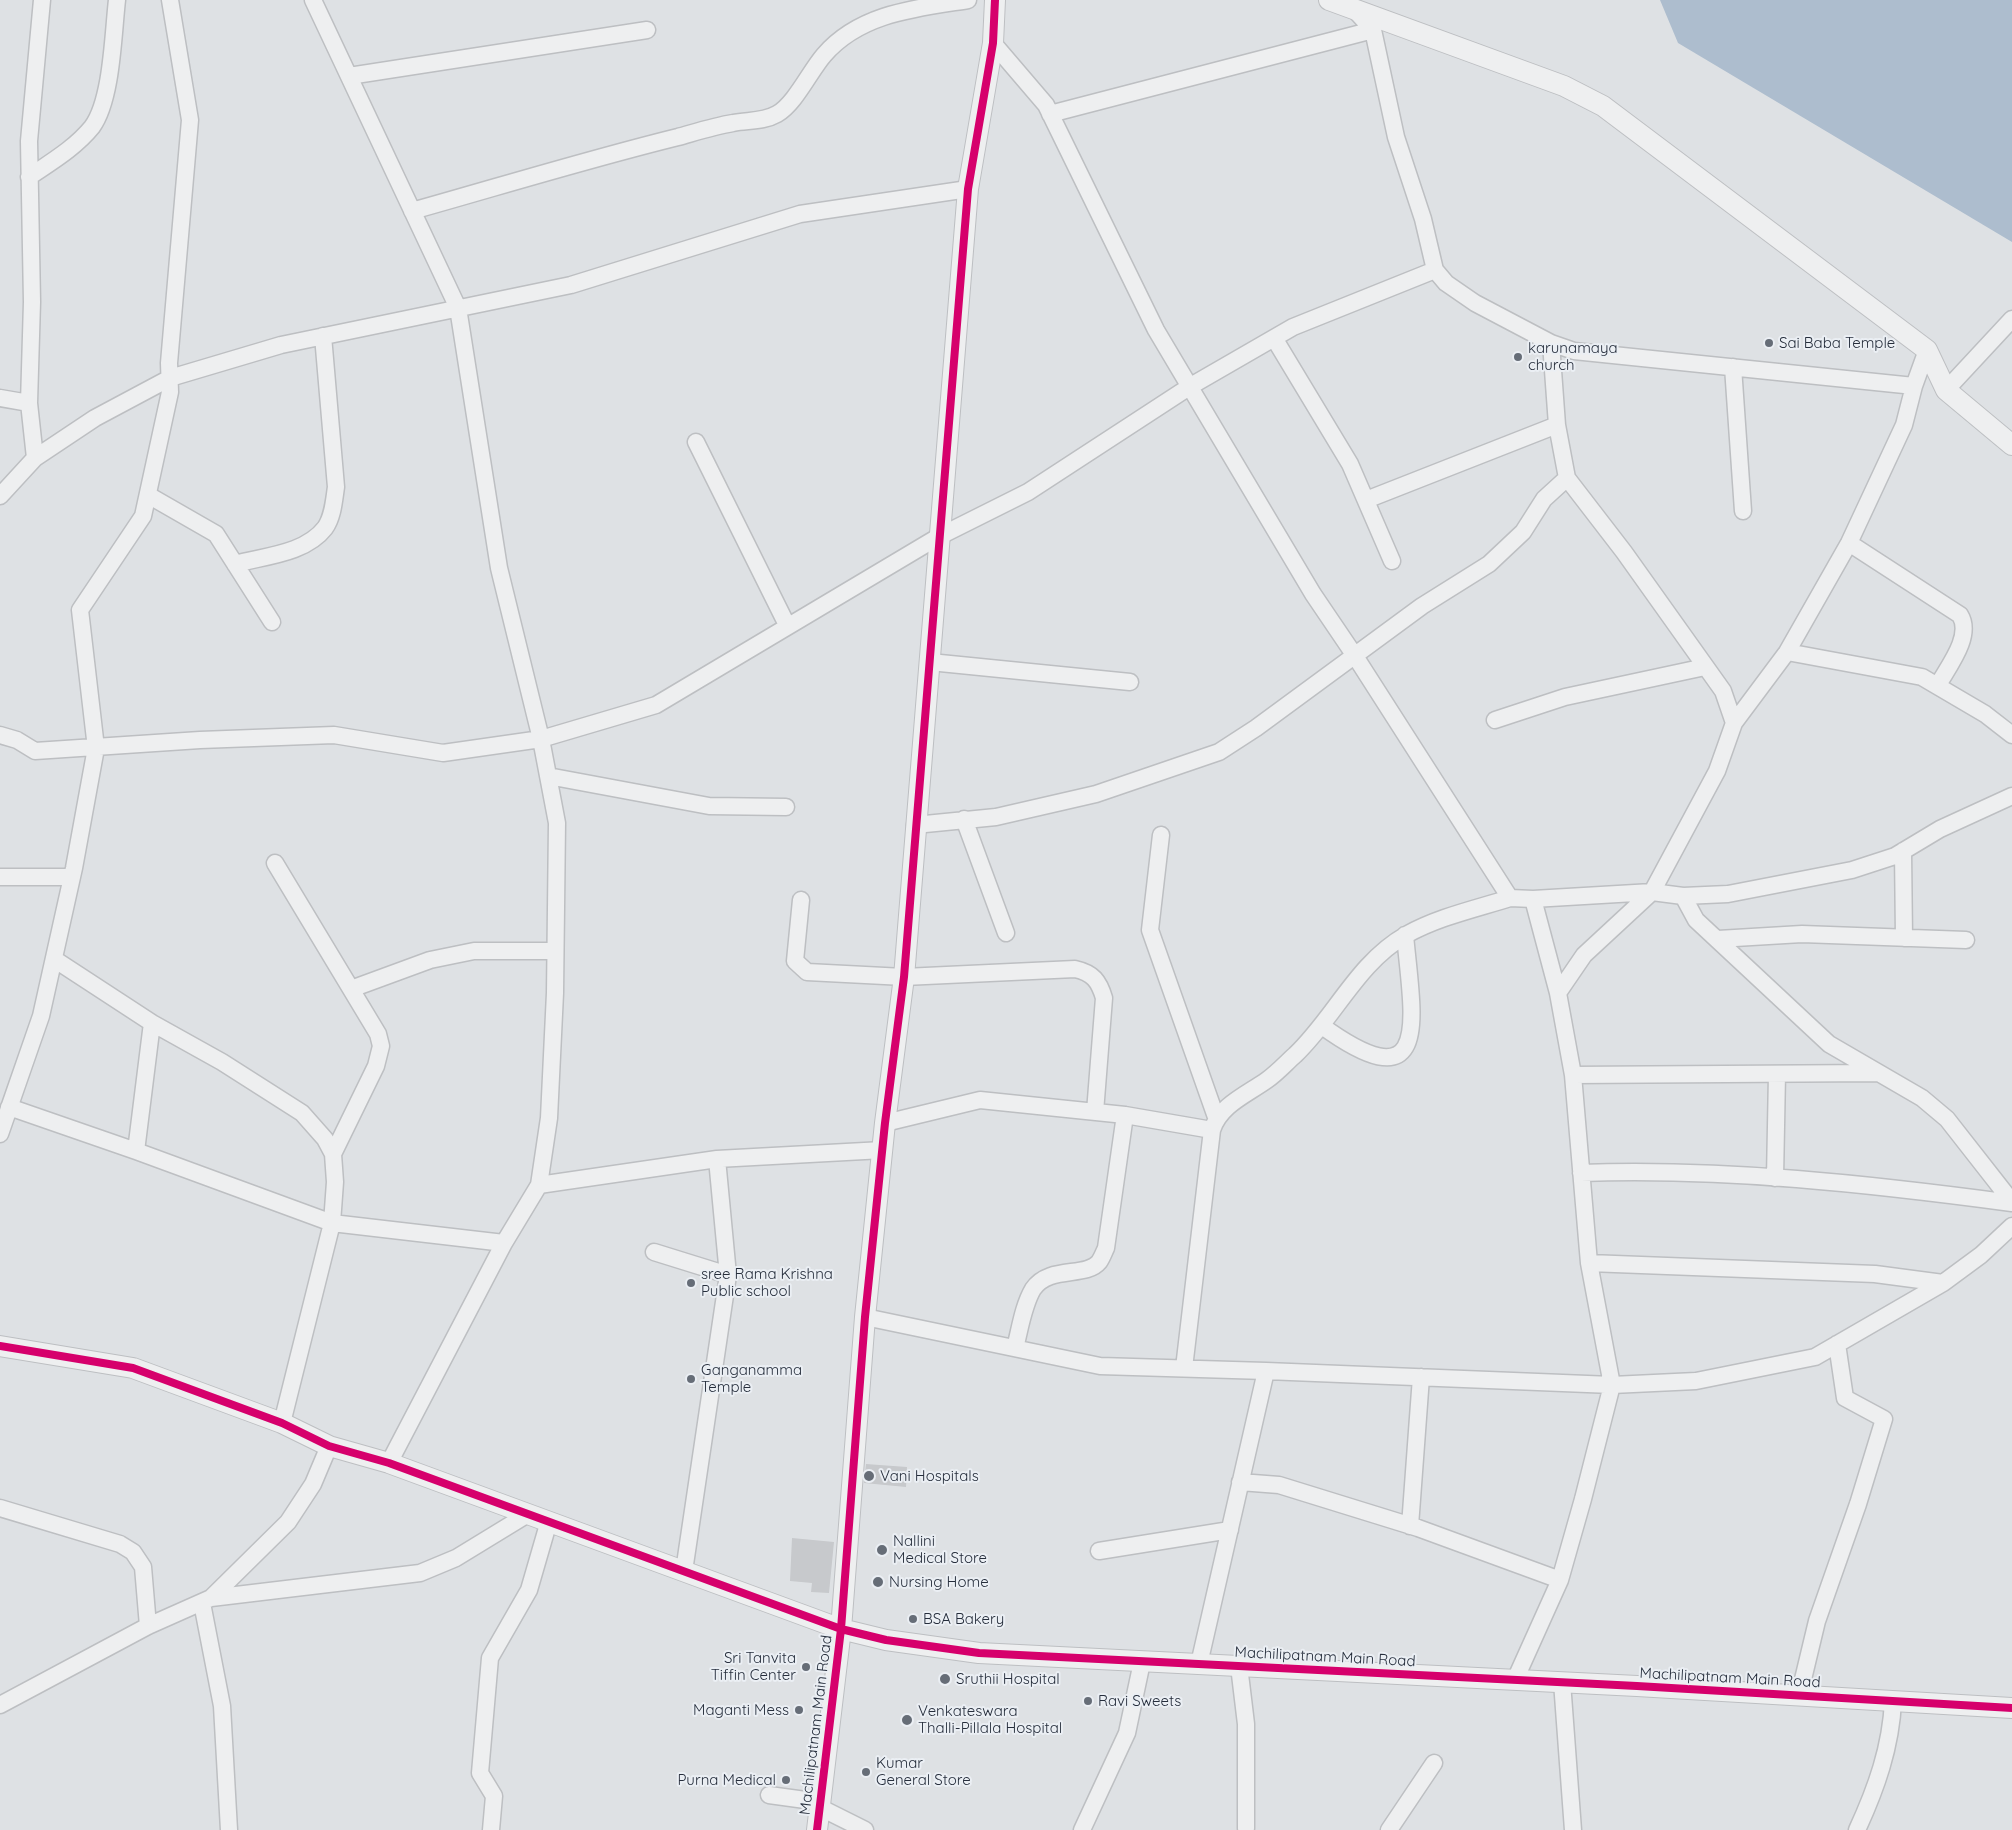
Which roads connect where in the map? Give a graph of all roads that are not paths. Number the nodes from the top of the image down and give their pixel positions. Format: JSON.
{"nodes":[{"id":1,"x":42,"y":0,"type":"edge"},
{"id":2,"x":117,"y":0,"type":"edge"},
{"id":3,"x":170,"y":0,"type":"edge"},
{"id":4,"x":313,"y":0,"type":"edge"},
{"id":5,"x":968,"y":0,"type":"edge"},
{"id":6,"x":995,"y":0,"type":"edge"},
{"id":7,"x":1329,"y":0,"type":"edge"},
{"id":8,"x":1353,"y":7,"type":"junction"},
{"id":9,"x":647,"y":30,"type":"dead end"},
{"id":10,"x":1373,"y":30,"type":"junction"},
{"id":11,"x":993,"y":43,"type":"junction"},
{"id":12,"x":349,"y":76,"type":"junction"},
{"id":13,"x":1050,"y":114,"type":"junction"},
{"id":14,"x":29,"y":177,"type":"junction"},
{"id":15,"x":968,"y":189,"type":"junction"},
{"id":16,"x":412,"y":211,"type":"junction"},
{"id":17,"x":1435,"y":270,"type":"junction"},
{"id":18,"x":458,"y":308,"type":"junction"},
{"id":19,"x":2012,"y":319,"type":"edge"},
{"id":20,"x":323,"y":336,"type":"junction"},
{"id":21,"x":1274,"y":338,"type":"junction"},
{"id":22,"x":1551,"y":343,"type":"junction"},
{"id":23,"x":1927,"y":350,"type":"junction"},
{"id":24,"x":1733,"y":367,"type":"junction"},
{"id":25,"x":170,"y":378,"type":"junction"},
{"id":26,"x":1914,"y":386,"type":"junction"},
{"id":27,"x":1190,"y":387,"type":"junction"},
{"id":28,"x":1946,"y":390,"type":"junction"},
{"id":29,"x":0,"y":398,"type":"edge"},
{"id":30,"x":30,"y":403,"type":"junction"},
{"id":31,"x":1557,"y":424,"type":"junction"},
{"id":32,"x":696,"y":442,"type":"dead end"},
{"id":33,"x":2012,"y":445,"type":"edge"},
{"id":34,"x":36,"y":458,"type":"junction"},
{"id":35,"x":1567,"y":478,"type":"junction"},
{"id":36,"x":148,"y":495,"type":"junction"},
{"id":37,"x":0,"y":496,"type":"edge"},
{"id":38,"x":1366,"y":500,"type":"junction"},
{"id":39,"x":1742,"y":510,"type":"dead end"},
{"id":40,"x":938,"y":536,"type":"junction"},
{"id":41,"x":1849,"y":543,"type":"junction"},
{"id":42,"x":1392,"y":560,"type":"dead end"},
{"id":43,"x":235,"y":564,"type":"junction"},
{"id":44,"x":272,"y":622,"type":"dead end"},
{"id":45,"x":786,"y":626,"type":"junction"},
{"id":46,"x":1787,"y":652,"type":"junction"},
{"id":47,"x":1355,"y":656,"type":"junction"},
{"id":48,"x":930,"y":662,"type":"junction"},
{"id":49,"x":1705,"y":667,"type":"junction"},
{"id":50,"x":1130,"y":682,"type":"dead end"},
{"id":51,"x":1938,"y":685,"type":"junction"},
{"id":52,"x":1495,"y":720,"type":"dead end"},
{"id":53,"x":1734,"y":723,"type":"junction"},
{"id":54,"x":0,"y":735,"type":"edge"},
{"id":55,"x":2012,"y":735,"type":"edge"},
{"id":56,"x":541,"y":739,"type":"junction"},
{"id":57,"x":96,"y":748,"type":"junction"},
{"id":58,"x":548,"y":776,"type":"junction"},
{"id":59,"x":2012,"y":796,"type":"edge"},
{"id":60,"x":786,"y":807,"type":"dead end"},
{"id":61,"x":964,"y":820,"type":"junction"},
{"id":62,"x":915,"y":825,"type":"junction"},
{"id":63,"x":1160,"y":835,"type":"dead end"},
{"id":64,"x":1902,"y":851,"type":"junction"},
{"id":65,"x":275,"y":863,"type":"dead end"},
{"id":66,"x":72,"y":876,"type":"junction"},
{"id":67,"x":0,"y":877,"type":"edge"},
{"id":68,"x":1652,"y":892,"type":"junction"},
{"id":69,"x":1683,"y":896,"type":"junction"},
{"id":70,"x":1510,"y":898,"type":"junction"},
{"id":71,"x":1532,"y":899,"type":"junction"},
{"id":72,"x":801,"y":900,"type":"dead end"},
{"id":73,"x":1006,"y":933,"type":"dead end"},
{"id":74,"x":1405,"y":936,"type":"junction"},
{"id":75,"x":1904,"y":938,"type":"junction"},
{"id":76,"x":1718,"y":939,"type":"junction"},
{"id":77,"x":1966,"y":940,"type":"dead end"},
{"id":78,"x":556,"y":952,"type":"junction"},
{"id":79,"x":54,"y":959,"type":"junction"},
{"id":80,"x":904,"y":977,"type":"junction"},
{"id":81,"x":351,"y":989,"type":"junction"},
{"id":82,"x":1558,"y":993,"type":"junction"},
{"id":83,"x":152,"y":1023,"type":"junction"},
{"id":84,"x":1322,"y":1026,"type":"junction"},
{"id":85,"x":1877,"y":1073,"type":"junction"},
{"id":86,"x":1777,"y":1074,"type":"junction"},
{"id":87,"x":1573,"y":1075,"type":"junction"},
{"id":88,"x":9,"y":1108,"type":"junction"},
{"id":89,"x":1095,"y":1112,"type":"junction"},
{"id":90,"x":1125,"y":1115,"type":"junction"},
{"id":91,"x":885,"y":1123,"type":"junction"},
{"id":92,"x":1214,"y":1124,"type":"junction"},
{"id":93,"x":0,"y":1134,"type":"edge"},
{"id":94,"x":883,"y":1150,"type":"junction"},
{"id":95,"x":136,"y":1151,"type":"junction"},
{"id":96,"x":333,"y":1154,"type":"junction"},
{"id":97,"x":717,"y":1159,"type":"junction"},
{"id":98,"x":1581,"y":1173,"type":"junction"},
{"id":99,"x":1775,"y":1178,"type":"junction"},
{"id":100,"x":539,"y":1185,"type":"junction"},
{"id":101,"x":2012,"y":1202,"type":"edge"},
{"id":102,"x":332,"y":1223,"type":"junction"},
{"id":103,"x":2012,"y":1226,"type":"edge"},
{"id":104,"x":504,"y":1243,"type":"junction"},
{"id":105,"x":654,"y":1252,"type":"dead end"},
{"id":106,"x":1589,"y":1263,"type":"junction"},
{"id":107,"x":728,"y":1275,"type":"junction"},
{"id":108,"x":1943,"y":1283,"type":"junction"},
{"id":109,"x":865,"y":1317,"type":"junction"},
{"id":110,"x":1837,"y":1344,"type":"junction"},
{"id":111,"x":0,"y":1346,"type":"edge"},
{"id":112,"x":1015,"y":1348,"type":"junction"},
{"id":113,"x":1184,"y":1368,"type":"junction"},
{"id":114,"x":1266,"y":1370,"type":"junction"},
{"id":115,"x":1420,"y":1377,"type":"junction"},
{"id":116,"x":1612,"y":1385,"type":"junction"},
{"id":117,"x":282,"y":1423,"type":"junction"},
{"id":118,"x":329,"y":1446,"type":"junction"},
{"id":119,"x":389,"y":1463,"type":"junction"},
{"id":120,"x":1240,"y":1482,"type":"junction"},
{"id":121,"x":0,"y":1508,"type":"edge"},
{"id":122,"x":528,"y":1514,"type":"junction"},
{"id":123,"x":549,"y":1521,"type":"junction"},
{"id":124,"x":1410,"y":1526,"type":"junction"},
{"id":125,"x":1230,"y":1530,"type":"junction"},
{"id":126,"x":1099,"y":1551,"type":"dead end"},
{"id":127,"x":684,"y":1571,"type":"junction"},
{"id":128,"x":1560,"y":1580,"type":"junction"},
{"id":129,"x":206,"y":1601,"type":"junction"},
{"id":130,"x":148,"y":1626,"type":"junction"},
{"id":131,"x":841,"y":1629,"type":"junction"},
{"id":132,"x":1142,"y":1662,"type":"junction"},
{"id":133,"x":1199,"y":1664,"type":"junction"},
{"id":134,"x":1239,"y":1666,"type":"junction"},
{"id":135,"x":1514,"y":1680,"type":"junction"},
{"id":136,"x":1562,"y":1682,"type":"junction"},
{"id":137,"x":1799,"y":1696,"type":"junction"},
{"id":138,"x":1893,"y":1701,"type":"junction"},
{"id":139,"x":0,"y":1705,"type":"edge"},
{"id":140,"x":2012,"y":1708,"type":"edge"},
{"id":141,"x":1434,"y":1763,"type":"dead end"},
{"id":142,"x":769,"y":1796,"type":"dead end"},
{"id":143,"x":819,"y":1804,"type":"junction"},
{"id":144,"x":1246,"y":1828,"type":"dead end"},
{"id":145,"x":229,"y":1830,"type":"edge"},
{"id":146,"x":492,"y":1830,"type":"edge"},
{"id":147,"x":818,"y":1830,"type":"edge"},
{"id":148,"x":865,"y":1830,"type":"edge"},
{"id":149,"x":1082,"y":1830,"type":"edge"},
{"id":150,"x":1389,"y":1830,"type":"edge"},
{"id":151,"x":1573,"y":1830,"type":"edge"},
{"id":152,"x":1857,"y":1830,"type":"edge"}],
"edges":[{"from":1,"to":14,"type":"street"},
{"from":2,"to":14,"type":"street"},
{"from":3,"to":25,"type":"street"},
{"from":4,"to":12,"type":"street"},
{"from":5,"to":16,"type":"street"},
{"from":6,"to":11,"type":"street"},
{"from":7,"to":8,"type":"street"},
{"from":8,"to":10,"type":"street"},
{"from":8,"to":23,"type":"street"},
{"from":9,"to":12,"type":"street"},
{"from":10,"to":13,"type":"street"},
{"from":10,"to":17,"type":"street"},
{"from":11,"to":13,"type":"street"},
{"from":11,"to":15,"type":"street"},
{"from":12,"to":16,"type":"street"},
{"from":13,"to":27,"type":"street"},
{"from":14,"to":30,"type":"street"},
{"from":15,"to":18,"type":"street"},
{"from":15,"to":40,"type":"street"},
{"from":16,"to":18,"type":"street"},
{"from":17,"to":21,"type":"street"},
{"from":17,"to":22,"type":"street"},
{"from":18,"to":20,"type":"street"},
{"from":18,"to":56,"type":"street"},
{"from":19,"to":28,"type":"street"},
{"from":20,"to":25,"type":"street"},
{"from":20,"to":43,"type":"street"},
{"from":21,"to":27,"type":"street"},
{"from":21,"to":38,"type":"street"},
{"from":22,"to":24,"type":"street"},
{"from":22,"to":31,"type":"street"},
{"from":23,"to":26,"type":"street"},
{"from":23,"to":28,"type":"street"},
{"from":24,"to":26,"type":"street"},
{"from":24,"to":39,"type":"street"},
{"from":25,"to":34,"type":"street"},
{"from":25,"to":36,"type":"street"},
{"from":26,"to":41,"type":"street"},
{"from":27,"to":40,"type":"street"},
{"from":27,"to":47,"type":"street"},
{"from":28,"to":33,"type":"street"},
{"from":29,"to":30,"type":"street"},
{"from":30,"to":34,"type":"street"},
{"from":31,"to":35,"type":"street"},
{"from":31,"to":38,"type":"street"},
{"from":32,"to":45,"type":"street"},
{"from":34,"to":37,"type":"street"},
{"from":35,"to":47,"type":"street"},
{"from":35,"to":49,"type":"street"},
{"from":36,"to":43,"type":"street"},
{"from":36,"to":57,"type":"street"},
{"from":38,"to":42,"type":"street"},
{"from":40,"to":45,"type":"street"},
{"from":40,"to":48,"type":"street"},
{"from":41,"to":46,"type":"street"},
{"from":41,"to":51,"type":"street"},
{"from":43,"to":44,"type":"street"},
{"from":45,"to":56,"type":"street"},
{"from":46,"to":51,"type":"street"},
{"from":46,"to":53,"type":"street"},
{"from":47,"to":61,"type":"street"},
{"from":47,"to":70,"type":"street"},
{"from":48,"to":50,"type":"street"},
{"from":48,"to":62,"type":"street"},
{"from":49,"to":52,"type":"street"},
{"from":49,"to":53,"type":"street"},
{"from":51,"to":55,"type":"street"},
{"from":53,"to":68,"type":"street"},
{"from":54,"to":57,"type":"street"},
{"from":56,"to":57,"type":"street"},
{"from":56,"to":58,"type":"street"},
{"from":57,"to":66,"type":"street"},
{"from":58,"to":60,"type":"street"},
{"from":58,"to":78,"type":"street"},
{"from":59,"to":64,"type":"street"},
{"from":61,"to":62,"type":"street"},
{"from":61,"to":73,"type":"street"},
{"from":62,"to":80,"type":"street"},
{"from":63,"to":92,"type":"street"},
{"from":64,"to":69,"type":"street"},
{"from":64,"to":75,"type":"street"},
{"from":65,"to":81,"type":"street"},
{"from":66,"to":67,"type":"street"},
{"from":66,"to":79,"type":"street"},
{"from":68,"to":69,"type":"street"},
{"from":68,"to":71,"type":"street"},
{"from":68,"to":82,"type":"street"},
{"from":69,"to":76,"type":"street"},
{"from":70,"to":71,"type":"street"},
{"from":70,"to":74,"type":"street"},
{"from":71,"to":82,"type":"street"},
{"from":72,"to":80,"type":"street"},
{"from":74,"to":84,"type":"street"},
{"from":74,"to":84,"type":"street"},
{"from":75,"to":76,"type":"street"},
{"from":75,"to":77,"type":"street"},
{"from":76,"to":85,"type":"street"},
{"from":78,"to":81,"type":"street"},
{"from":78,"to":100,"type":"street"},
{"from":79,"to":83,"type":"street"},
{"from":79,"to":88,"type":"street"},
{"from":80,"to":89,"type":"street"},
{"from":80,"to":91,"type":"street"},
{"from":81,"to":96,"type":"street"},
{"from":82,"to":87,"type":"street"},
{"from":83,"to":95,"type":"street"},
{"from":83,"to":96,"type":"street"},
{"from":84,"to":92,"type":"street"},
{"from":85,"to":86,"type":"street"},
{"from":85,"to":101,"type":"street"},
{"from":86,"to":87,"type":"street"},
{"from":86,"to":99,"type":"street"},
{"from":87,"to":98,"type":"street"},
{"from":88,"to":93,"type":"street"},
{"from":88,"to":95,"type":"street"},
{"from":89,"to":90,"type":"street"},
{"from":89,"to":91,"type":"street"},
{"from":90,"to":92,"type":"street"},
{"from":90,"to":112,"type":"street"},
{"from":91,"to":94,"type":"street"},
{"from":92,"to":113,"type":"street"},
{"from":94,"to":97,"type":"street"},
{"from":94,"to":109,"type":"street"},
{"from":95,"to":102,"type":"street"},
{"from":96,"to":102,"type":"street"},
{"from":97,"to":100,"type":"street"},
{"from":97,"to":107,"type":"street"},
{"from":98,"to":99,"type":"street"},
{"from":98,"to":106,"type":"street"},
{"from":99,"to":101,"type":"street"},
{"from":100,"to":104,"type":"street"},
{"from":102,"to":104,"type":"street"},
{"from":102,"to":117,"type":"street"},
{"from":103,"to":108,"type":"street"},
{"from":104,"to":119,"type":"street"},
{"from":105,"to":107,"type":"street"},
{"from":106,"to":108,"type":"street"},
{"from":106,"to":116,"type":"street"},
{"from":107,"to":127,"type":"street"},
{"from":108,"to":110,"type":"street"},
{"from":109,"to":112,"type":"street"},
{"from":109,"to":131,"type":"street"},
{"from":110,"to":116,"type":"street"},
{"from":110,"to":137,"type":"street"},
{"from":111,"to":117,"type":"street"},
{"from":112,"to":113,"type":"street"},
{"from":113,"to":114,"type":"street"},
{"from":114,"to":115,"type":"street"},
{"from":114,"to":120,"type":"street"},
{"from":115,"to":116,"type":"street"},
{"from":115,"to":124,"type":"street"},
{"from":116,"to":128,"type":"street"},
{"from":117,"to":118,"type":"street"},
{"from":118,"to":119,"type":"street"},
{"from":118,"to":129,"type":"street"},
{"from":119,"to":122,"type":"street"},
{"from":120,"to":124,"type":"street"},
{"from":120,"to":125,"type":"street"},
{"from":121,"to":130,"type":"street"},
{"from":122,"to":123,"type":"street"},
{"from":122,"to":129,"type":"street"},
{"from":123,"to":127,"type":"street"},
{"from":123,"to":146,"type":"street"},
{"from":124,"to":128,"type":"street"},
{"from":125,"to":126,"type":"street"},
{"from":125,"to":133,"type":"street"},
{"from":127,"to":131,"type":"street"},
{"from":128,"to":135,"type":"street"},
{"from":129,"to":130,"type":"street"},
{"from":129,"to":145,"type":"street"},
{"from":130,"to":139,"type":"street"},
{"from":131,"to":132,"type":"street","name":"Machilipatnam Main Road"},
{"from":131,"to":143,"type":"street","name":"Machilipatnam Main Road"},
{"from":132,"to":133,"type":"street","name":"Machilipatnam Main Road"},
{"from":132,"to":149,"type":"street"},
{"from":133,"to":134,"type":"street","name":"Machilipatnam Main Road"},
{"from":134,"to":135,"type":"street","name":"Machilipatnam Main Road"},
{"from":134,"to":144,"type":"street"},
{"from":135,"to":136,"type":"street","name":"Machilipatnam Main Road"},
{"from":136,"to":137,"type":"street","name":"Machilipatnam Main Road"},
{"from":136,"to":151,"type":"street"},
{"from":137,"to":138,"type":"street","name":"Machilipatnam Main Road"},
{"from":138,"to":140,"type":"street","name":"Machilipatnam Main Road"},
{"from":138,"to":152,"type":"street"},
{"from":141,"to":150,"type":"street"},
{"from":142,"to":143,"type":"street"},
{"from":143,"to":147,"type":"street","name":"Machilipatnam Main Road"},
{"from":143,"to":148,"type":"street"}]}
